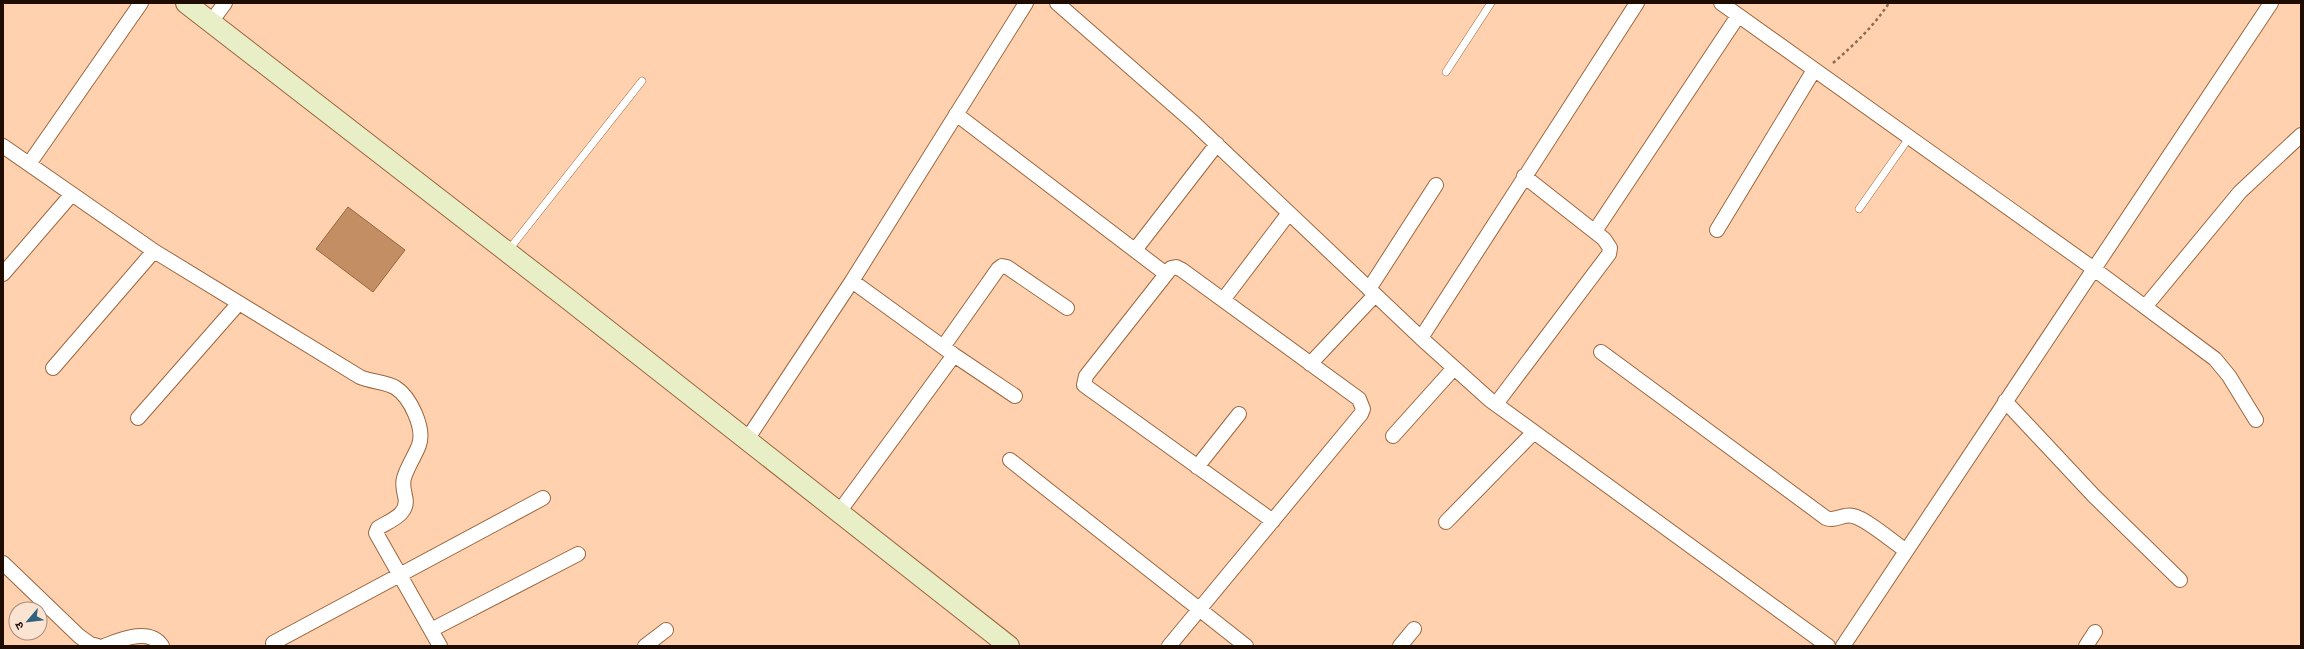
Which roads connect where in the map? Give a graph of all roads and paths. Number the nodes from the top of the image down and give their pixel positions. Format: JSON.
{"nodes":[{"id":1,"x":140,"y":3,"type":"edge"},
{"id":2,"x":186,"y":3,"type":"edge"},
{"id":3,"x":225,"y":3,"type":"edge"},
{"id":4,"x":1026,"y":3,"type":"edge"},
{"id":5,"x":1057,"y":3,"type":"edge"},
{"id":6,"x":1491,"y":3,"type":"edge"},
{"id":7,"x":1637,"y":3,"type":"edge"},
{"id":8,"x":1721,"y":3,"type":"edge"},
{"id":9,"x":1889,"y":3,"type":"edge"},
{"id":10,"x":2271,"y":3,"type":"edge"},
{"id":11,"x":1738,"y":16,"type":"junction"},
{"id":12,"x":211,"y":22,"type":"junction"},
{"id":13,"x":1446,"y":72,"type":"dead end"},
{"id":14,"x":1817,"y":72,"type":"junction"},
{"id":15,"x":642,"y":81,"type":"dead end"},
{"id":16,"x":956,"y":114,"type":"junction"},
{"id":17,"x":2301,"y":135,"type":"edge"},
{"id":18,"x":1909,"y":138,"type":"junction"},
{"id":19,"x":1217,"y":144,"type":"junction"},
{"id":20,"x":3,"y":146,"type":"edge"},
{"id":21,"x":29,"y":164,"type":"junction"},
{"id":22,"x":1524,"y":176,"type":"junction"},
{"id":23,"x":1436,"y":185,"type":"dead end"},
{"id":24,"x":72,"y":194,"type":"junction"},
{"id":25,"x":1859,"y":209,"type":"dead end"},
{"id":26,"x":1289,"y":214,"type":"junction"},
{"id":27,"x":1717,"y":230,"type":"dead end"},
{"id":28,"x":1595,"y":231,"type":"junction"},
{"id":29,"x":1135,"y":250,"type":"junction"},
{"id":30,"x":154,"y":251,"type":"junction"},
{"id":31,"x":507,"y":252,"type":"junction"},
{"id":32,"x":2094,"y":269,"type":"junction"},
{"id":33,"x":3,"y":274,"type":"edge"},
{"id":34,"x":1166,"y":274,"type":"junction"},
{"id":35,"x":852,"y":281,"type":"junction"},
{"id":36,"x":1372,"y":292,"type":"junction"},
{"id":37,"x":1223,"y":300,"type":"junction"},
{"id":38,"x":239,"y":303,"type":"junction"},
{"id":39,"x":2145,"y":307,"type":"junction"},
{"id":40,"x":1067,"y":308,"type":"dead end"},
{"id":41,"x":1422,"y":338,"type":"junction"},
{"id":42,"x":948,"y":351,"type":"junction"},
{"id":43,"x":1601,"y":352,"type":"dead end"},
{"id":44,"x":1310,"y":364,"type":"junction"},
{"id":45,"x":53,"y":368,"type":"dead end"},
{"id":46,"x":1454,"y":368,"type":"junction"},
{"id":47,"x":1015,"y":396,"type":"dead end"},
{"id":48,"x":2005,"y":401,"type":"junction"},
{"id":49,"x":1496,"y":404,"type":"junction"},
{"id":50,"x":1239,"y":414,"type":"dead end"},
{"id":51,"x":138,"y":418,"type":"dead end"},
{"id":52,"x":2256,"y":420,"type":"dead end"},
{"id":53,"x":1534,"y":432,"type":"junction"},
{"id":54,"x":1393,"y":436,"type":"dead end"},
{"id":55,"x":746,"y":441,"type":"junction"},
{"id":56,"x":1010,"y":460,"type":"dead end"},
{"id":57,"x":1197,"y":467,"type":"junction"},
{"id":58,"x":543,"y":498,"type":"dead end"},
{"id":59,"x":839,"y":512,"type":"junction"},
{"id":60,"x":1273,"y":521,"type":"junction"},
{"id":61,"x":1446,"y":522,"type":"dead end"},
{"id":62,"x":1906,"y":551,"type":"junction"},
{"id":63,"x":578,"y":554,"type":"dead end"},
{"id":64,"x":3,"y":563,"type":"edge"},
{"id":65,"x":401,"y":574,"type":"junction"},
{"id":66,"x":2180,"y":580,"type":"dead end"},
{"id":67,"x":1200,"y":609,"type":"junction"},
{"id":68,"x":1414,"y":629,"type":"dead end"},
{"id":69,"x":431,"y":630,"type":"junction"},
{"id":70,"x":666,"y":630,"type":"dead end"},
{"id":71,"x":2095,"y":632,"type":"dead end"},
{"id":72,"x":273,"y":643,"type":"dead end"},
{"id":73,"x":98,"y":646,"type":"edge"},
{"id":74,"x":104,"y":646,"type":"edge"},
{"id":75,"x":162,"y":646,"type":"edge"},
{"id":76,"x":440,"y":646,"type":"edge"},
{"id":77,"x":645,"y":646,"type":"edge"},
{"id":78,"x":1009,"y":646,"type":"edge"},
{"id":79,"x":1169,"y":646,"type":"edge"},
{"id":80,"x":1246,"y":646,"type":"edge"},
{"id":81,"x":1400,"y":646,"type":"edge"},
{"id":82,"x":1828,"y":646,"type":"edge"},
{"id":83,"x":1843,"y":646,"type":"edge"},
{"id":84,"x":2086,"y":646,"type":"edge"}],
"edges":[{"from":1,"to":21,"type":"street"},
{"from":2,"to":12,"type":"main road"},
{"from":3,"to":12,"type":"street"},
{"from":4,"to":16,"type":"street"},
{"from":5,"to":19,"type":"street"},
{"from":6,"to":13,"type":"lane"},
{"from":7,"to":22,"type":"street"},
{"from":8,"to":11,"type":"street"},
{"from":9,"to":14,"type":"path"},
{"from":10,"to":32,"type":"street"},
{"from":11,"to":14,"type":"street"},
{"from":11,"to":28,"type":"street"},
{"from":12,"to":31,"type":"main road"},
{"from":14,"to":18,"type":"street"},
{"from":14,"to":27,"type":"street"},
{"from":15,"to":31,"type":"lane"},
{"from":16,"to":29,"type":"street"},
{"from":16,"to":35,"type":"street"},
{"from":17,"to":39,"type":"street"},
{"from":18,"to":25,"type":"lane"},
{"from":18,"to":32,"type":"street"},
{"from":19,"to":26,"type":"street"},
{"from":19,"to":29,"type":"street"},
{"from":20,"to":21,"type":"street"},
{"from":21,"to":24,"type":"street"},
{"from":22,"to":28,"type":"street"},
{"from":22,"to":41,"type":"street"},
{"from":23,"to":36,"type":"street"},
{"from":24,"to":30,"type":"street"},
{"from":24,"to":33,"type":"street"},
{"from":26,"to":36,"type":"street"},
{"from":26,"to":37,"type":"street"},
{"from":28,"to":49,"type":"street"},
{"from":29,"to":34,"type":"street"},
{"from":30,"to":38,"type":"street"},
{"from":30,"to":45,"type":"street"},
{"from":31,"to":55,"type":"main road"},
{"from":32,"to":39,"type":"street"},
{"from":32,"to":48,"type":"street"},
{"from":34,"to":37,"type":"street"},
{"from":34,"to":57,"type":"street"},
{"from":35,"to":42,"type":"street"},
{"from":35,"to":55,"type":"street"},
{"from":36,"to":41,"type":"street"},
{"from":36,"to":44,"type":"street"},
{"from":37,"to":44,"type":"street"},
{"from":38,"to":51,"type":"street"},
{"from":38,"to":65,"type":"street"},
{"from":39,"to":52,"type":"street"},
{"from":40,"to":42,"type":"street"},
{"from":41,"to":46,"type":"street"},
{"from":42,"to":47,"type":"street"},
{"from":42,"to":59,"type":"street"},
{"from":43,"to":62,"type":"street"},
{"from":44,"to":60,"type":"street"},
{"from":46,"to":49,"type":"street"},
{"from":46,"to":54,"type":"street"},
{"from":48,"to":62,"type":"street"},
{"from":48,"to":66,"type":"street"},
{"from":49,"to":53,"type":"street"},
{"from":50,"to":57,"type":"street"},
{"from":53,"to":61,"type":"street"},
{"from":53,"to":82,"type":"street"},
{"from":55,"to":59,"type":"main road"},
{"from":56,"to":67,"type":"street"},
{"from":57,"to":60,"type":"street"},
{"from":58,"to":65,"type":"street"},
{"from":59,"to":78,"type":"main road"},
{"from":60,"to":67,"type":"street"},
{"from":62,"to":83,"type":"street"},
{"from":63,"to":69,"type":"street"},
{"from":64,"to":73,"type":"street"},
{"from":65,"to":69,"type":"street"},
{"from":65,"to":72,"type":"street"},
{"from":67,"to":79,"type":"street"},
{"from":67,"to":80,"type":"street"},
{"from":68,"to":81,"type":"street"},
{"from":69,"to":76,"type":"street"},
{"from":70,"to":77,"type":"street"},
{"from":71,"to":84,"type":"street"},
{"from":74,"to":75,"type":"street"}]}
